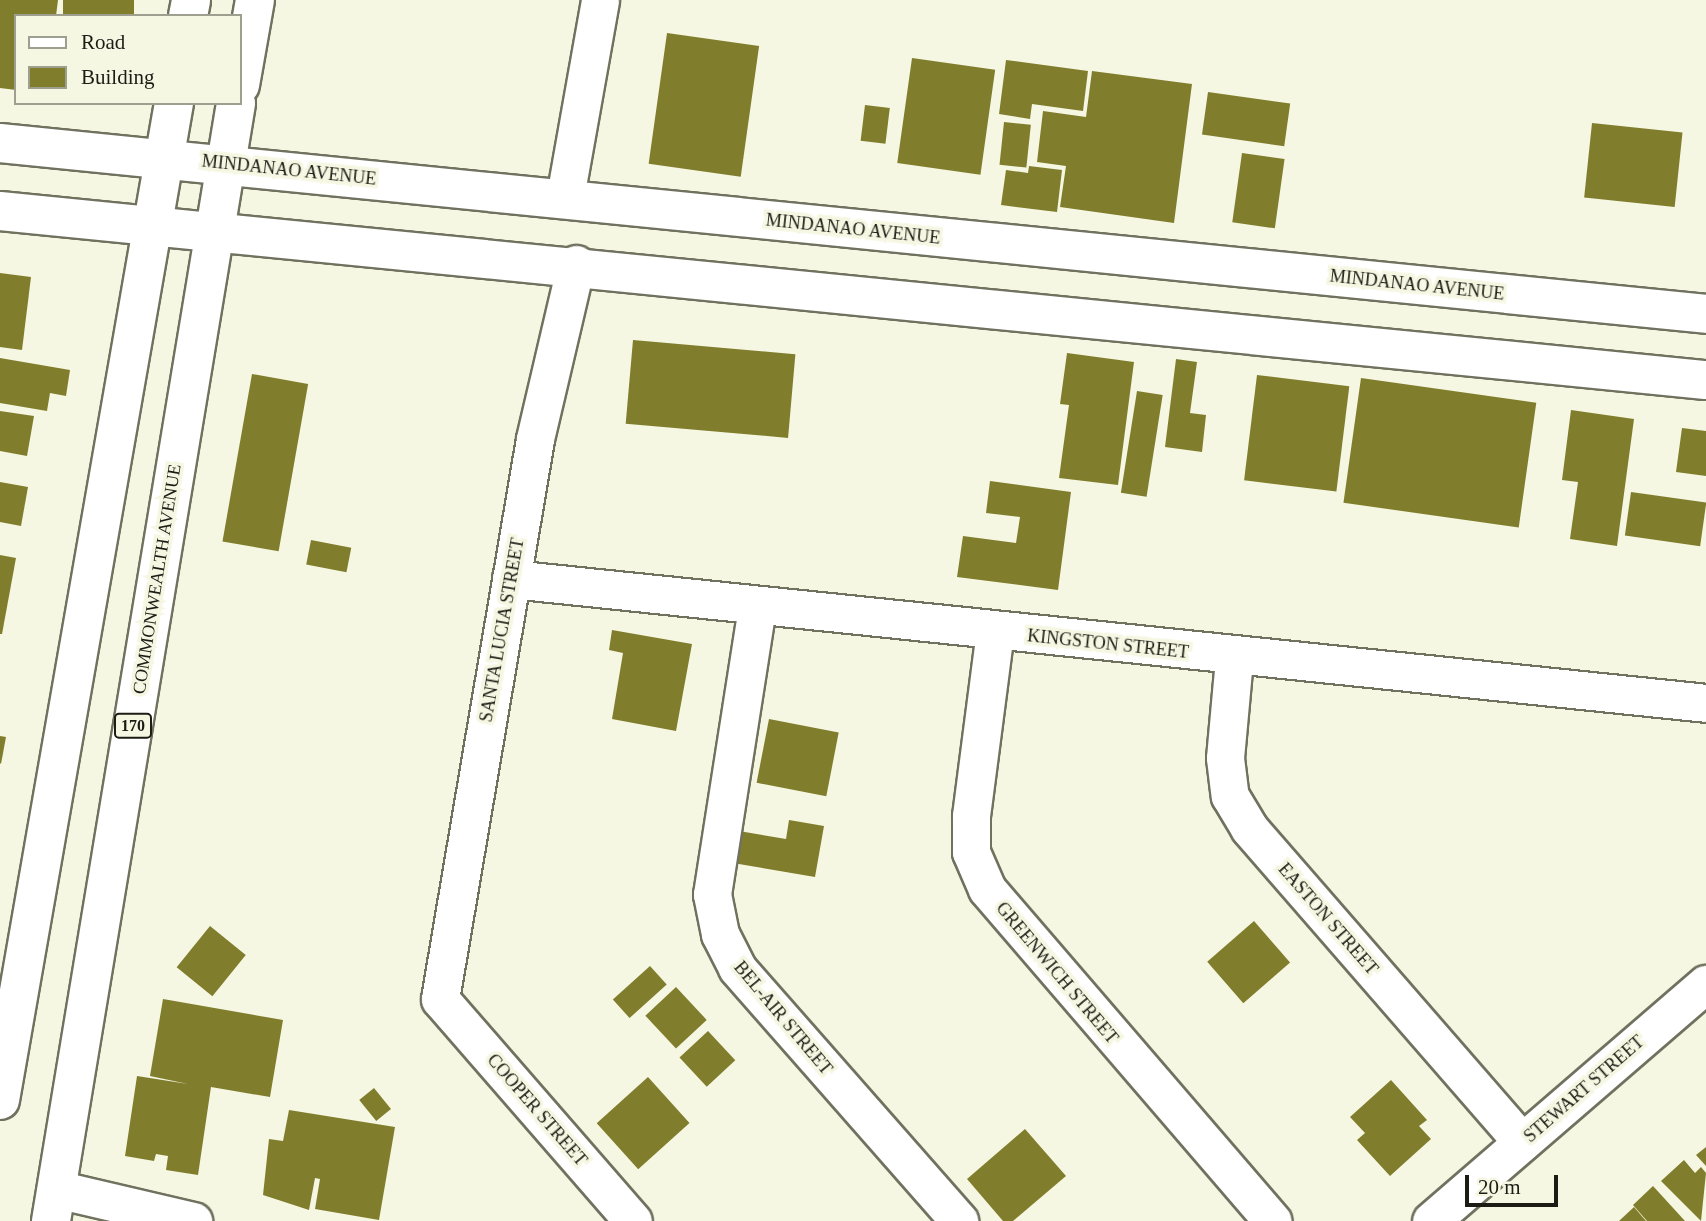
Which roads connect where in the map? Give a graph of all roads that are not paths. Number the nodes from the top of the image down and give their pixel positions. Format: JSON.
{"nodes":[{"id":1,"x":256,"y":0,"type":"edge"},
{"id":2,"x":600,"y":0,"type":"edge"},
{"id":3,"x":242,"y":74,"type":"edge"},
{"id":4,"x":174,"y":105,"type":"edge"},
{"id":5,"x":236,"y":105,"type":"edge"},
{"id":6,"x":0,"y":143,"type":"edge"},
{"id":7,"x":164,"y":157,"type":"junction"},
{"id":8,"x":225,"y":163,"type":"junction"},
{"id":9,"x":565,"y":197,"type":"junction"},
{"id":10,"x":0,"y":211,"type":"edge"},
{"id":11,"x":153,"y":225,"type":"junction"},
{"id":12,"x":215,"y":231,"type":"junction"},
{"id":13,"x":576,"y":264,"type":"junction"},
{"id":14,"x":1706,"y":314,"type":"edge"},
{"id":15,"x":1706,"y":380,"type":"edge"},
{"id":16,"x":511,"y":579,"type":"junction"},
{"id":17,"x":757,"y":607,"type":"junction"},
{"id":18,"x":995,"y":631,"type":"junction"},
{"id":19,"x":1234,"y":659,"type":"junction"},
{"id":20,"x":1706,"y":703,"type":"edge"},
{"id":21,"x":1706,"y":984,"type":"edge"},
{"id":22,"x":440,"y":999,"type":"joint"},
{"id":23,"x":0,"y":1100,"type":"edge"},
{"id":24,"x":1522,"y":1142,"type":"junction"},
{"id":25,"x":54,"y":1205,"type":"edge"},
{"id":26,"x":193,"y":1221,"type":"edge"},
{"id":27,"x":634,"y":1221,"type":"edge"},
{"id":28,"x":959,"y":1221,"type":"edge"},
{"id":29,"x":1273,"y":1221,"type":"edge"},
{"id":30,"x":1431,"y":1221,"type":"edge"}],
"edges":[{"from":1,"to":3,"type":"street"},
{"from":2,"to":9,"type":"street"},
{"from":4,"to":7,"type":"street"},
{"from":5,"to":8,"type":"street","name":"COMMONWEALTH AVENUE","number":"170"},
{"from":6,"to":7,"type":"street","name":"MINDANAO AVENUE"},
{"from":7,"to":8,"type":"street","name":"MINDANAO AVENUE"},
{"from":7,"to":11,"type":"street"},
{"from":8,"to":9,"type":"street","name":"MINDANAO AVENUE"},
{"from":8,"to":12,"type":"street","name":"COMMONWEALTH AVENUE","number":"170"},
{"from":9,"to":14,"type":"street","name":"MINDANAO AVENUE"},
{"from":10,"to":11,"type":"street"},
{"from":11,"to":12,"type":"street"},
{"from":11,"to":23,"type":"street"},
{"from":12,"to":13,"type":"street"},
{"from":12,"to":25,"type":"street","name":"COMMONWEALTH AVENUE","number":"170"},
{"from":13,"to":15,"type":"street"},
{"from":13,"to":16,"type":"street","name":"SANTA LUCIA STREET"},
{"from":16,"to":17,"type":"street","name":"KINGSTON STREET"},
{"from":16,"to":22,"type":"street","name":"SANTA LUCIA STREET"},
{"from":17,"to":18,"type":"street","name":"KINGSTON STREET"},
{"from":17,"to":28,"type":"street","name":"BEL-AIR STREET"},
{"from":18,"to":19,"type":"street","name":"KINGSTON STREET"},
{"from":18,"to":29,"type":"street","name":"GREENWICH STREET"},
{"from":19,"to":20,"type":"street","name":"KINGSTON STREET"},
{"from":19,"to":24,"type":"street","name":"EASTON STREET"},
{"from":21,"to":24,"type":"street","name":"STEWART STREET"},
{"from":22,"to":27,"type":"street","name":"COOPER STREET"},
{"from":24,"to":30,"type":"street","name":"STEWART STREET"},
{"from":25,"to":26,"type":"street"}]}
